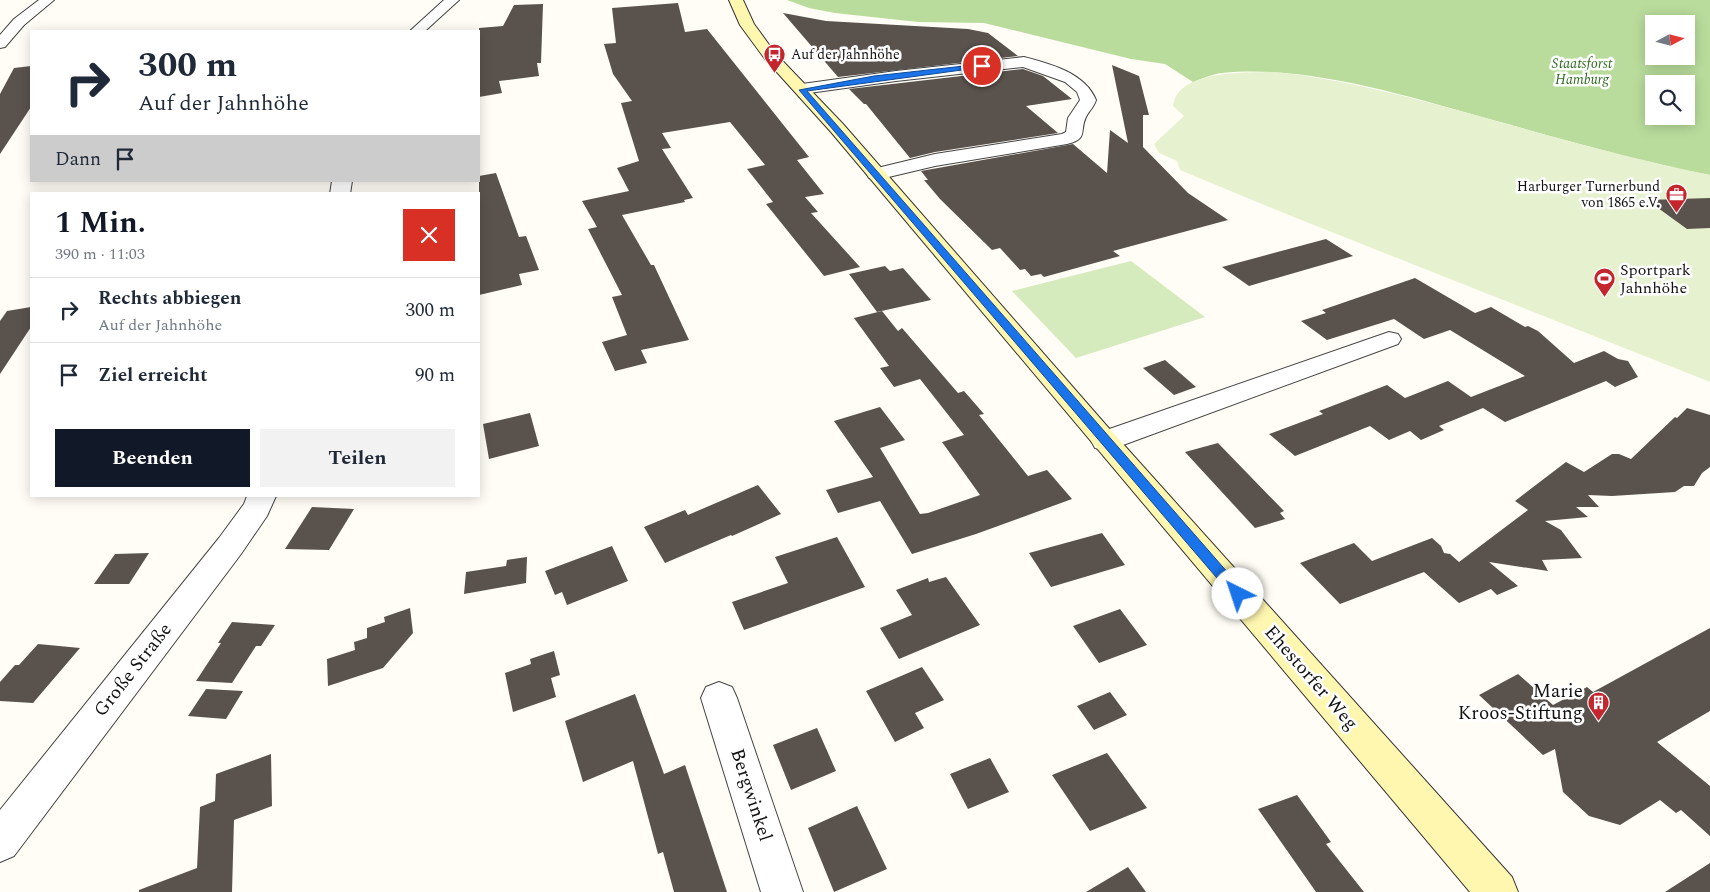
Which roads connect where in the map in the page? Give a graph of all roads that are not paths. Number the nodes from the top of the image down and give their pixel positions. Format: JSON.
{"nodes":[{"id":1,"x":47,"y":0,"type":"edge"},
{"id":2,"x":452,"y":0,"type":"edge"},
{"id":3,"x":736,"y":0,"type":"edge"},
{"id":4,"x":418,"y":30,"type":"edge"},
{"id":5,"x":0,"y":44,"type":"edge"},
{"id":6,"x":802,"y":90,"type":"junction"},
{"id":7,"x":876,"y":174,"type":"junction"},
{"id":8,"x":1389,"y":339,"type":"dead end"},
{"id":9,"x":1105,"y":442,"type":"junction"},
{"id":10,"x":262,"y":497,"type":"edge"},
{"id":11,"x":719,"y":698,"type":"dead end"},
{"id":12,"x":0,"y":842,"type":"edge"},
{"id":13,"x":782,"y":892,"type":"edge"},
{"id":14,"x":1497,"y":892,"type":"edge"}],
"edges":[{"from":1,"to":5,"type":"street"},
{"from":2,"to":4,"type":"street"},
{"from":3,"to":6,"type":"main road","name":"Ehestorfer Weg"},
{"from":6,"to":7,"type":"main road","name":"Ehestorfer Weg"},
{"from":6,"to":7,"type":"street"},
{"from":7,"to":9,"type":"main road","name":"Ehestorfer Weg"},
{"from":8,"to":9,"type":"street"},
{"from":9,"to":14,"type":"main road","name":"Ehestorfer Weg"},
{"from":10,"to":12,"type":"street","name":"Große Straße"},
{"from":11,"to":13,"type":"street","name":"Bergwinkel"}]}
